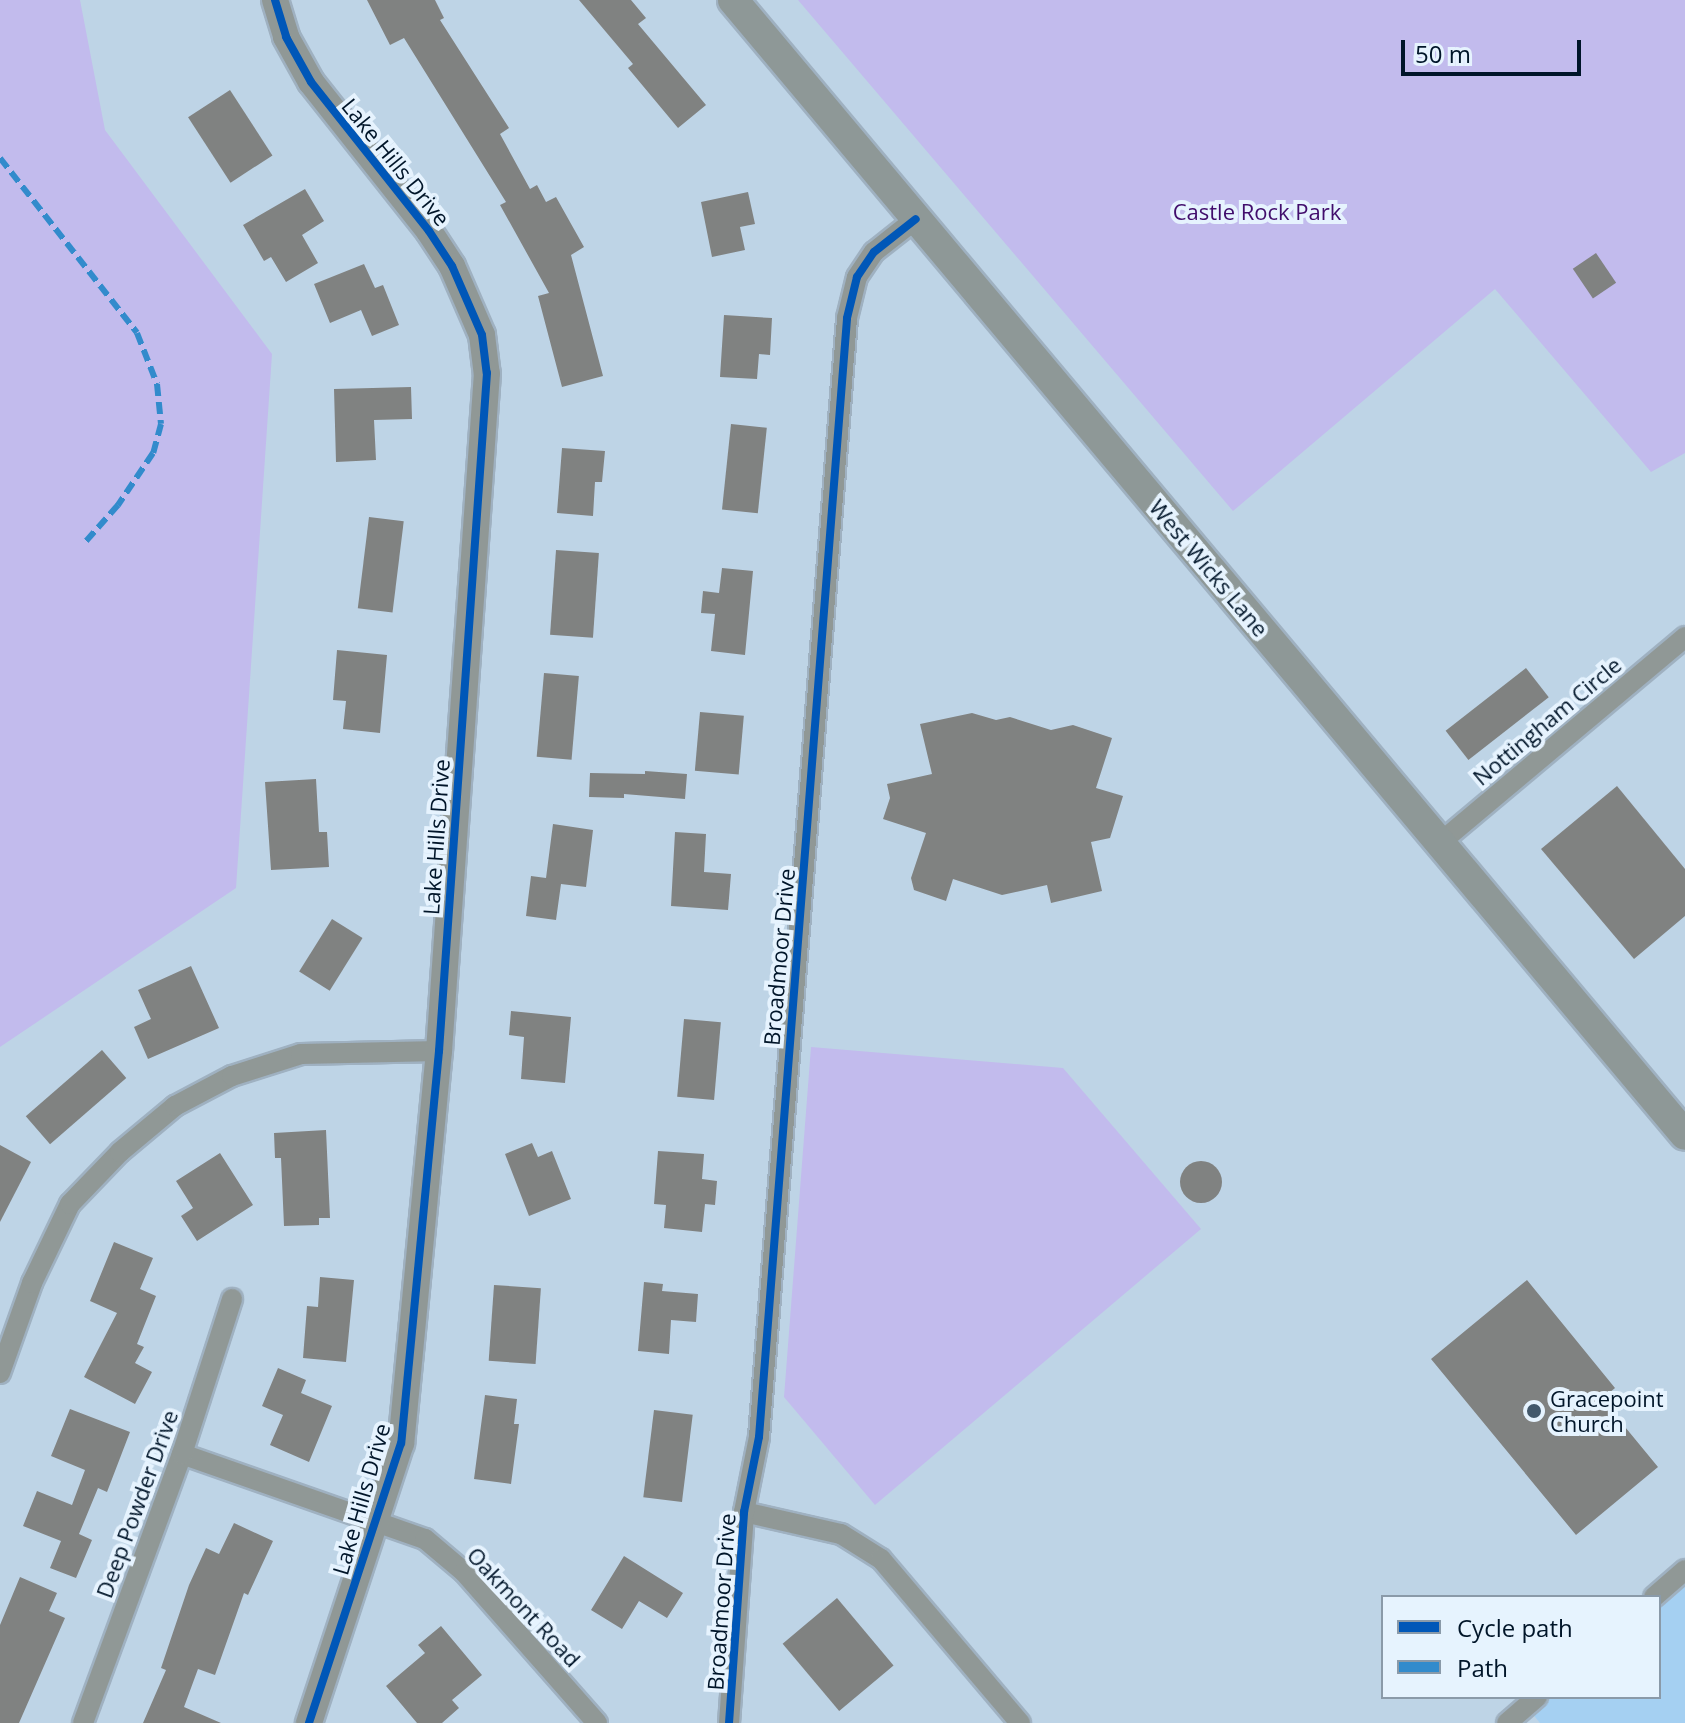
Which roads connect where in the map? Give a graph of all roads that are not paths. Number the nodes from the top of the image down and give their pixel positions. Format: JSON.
{"nodes":[{"id":1,"x":275,"y":0,"type":"edge"},
{"id":2,"x":733,"y":0,"type":"edge"},
{"id":3,"x":916,"y":219,"type":"junction"},
{"id":4,"x":1685,"y":637,"type":"edge"},
{"id":5,"x":1441,"y":842,"type":"junction"},
{"id":6,"x":439,"y":1051,"type":"junction"},
{"id":7,"x":1685,"y":1135,"type":"edge"},
{"id":8,"x":232,"y":1299,"type":"dead end"},
{"id":9,"x":0,"y":1373,"type":"edge"},
{"id":10,"x":182,"y":1454,"type":"junction"},
{"id":11,"x":744,"y":1512,"type":"junction"},
{"id":12,"x":375,"y":1525,"type":"junction"},
{"id":13,"x":1685,"y":1570,"type":"edge"},
{"id":14,"x":1656,"y":1595,"type":"edge"},
{"id":15,"x":1535,"y":1699,"type":"edge"},
{"id":16,"x":83,"y":1723,"type":"edge"},
{"id":17,"x":309,"y":1723,"type":"edge"},
{"id":18,"x":597,"y":1723,"type":"edge"},
{"id":19,"x":729,"y":1723,"type":"edge"},
{"id":20,"x":1020,"y":1723,"type":"edge"},
{"id":21,"x":1507,"y":1723,"type":"edge"}],
"edges":[{"from":1,"to":6,"type":"street","name":"Lake Hills Drive"},
{"from":2,"to":3,"type":"main road","name":"West Wicks Lane"},
{"from":3,"to":5,"type":"main road","name":"West Wicks Lane"},
{"from":3,"to":11,"type":"street","name":"Broadmoor Drive"},
{"from":4,"to":5,"type":"street","name":"Nottingham Circle"},
{"from":5,"to":7,"type":"main road","name":"West Wicks Lane"},
{"from":6,"to":9,"type":"street"},
{"from":6,"to":12,"type":"street","name":"Lake Hills Drive"},
{"from":8,"to":10,"type":"street","name":"Deep Powder Drive"},
{"from":10,"to":12,"type":"street","name":"Oakmont Road"},
{"from":10,"to":16,"type":"street","name":"Deep Powder Drive"},
{"from":11,"to":19,"type":"street","name":"Broadmoor Drive"},
{"from":11,"to":20,"type":"street"},
{"from":12,"to":17,"type":"street","name":"Lake Hills Drive"},
{"from":12,"to":18,"type":"street","name":"Oakmont Road"},
{"from":13,"to":14,"type":"street"},
{"from":15,"to":21,"type":"street"}]}
